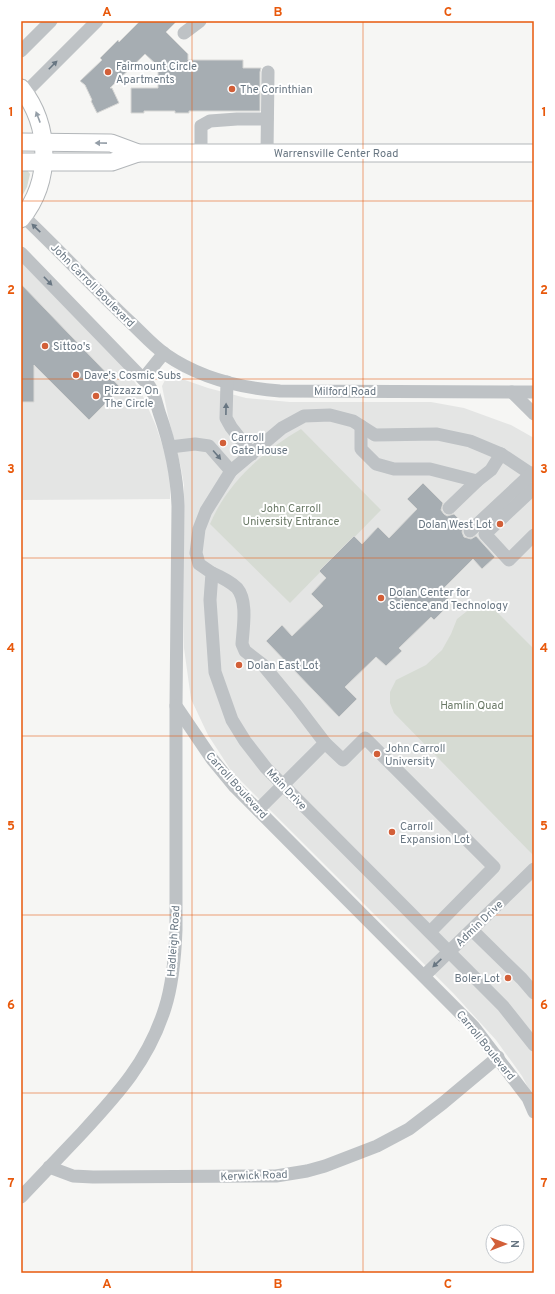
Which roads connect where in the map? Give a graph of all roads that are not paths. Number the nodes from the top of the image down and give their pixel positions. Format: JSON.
{"nodes":[{"id":1,"x":51,"y":21,"type":"edge"},
{"id":2,"x":97,"y":21,"type":"edge"},
{"id":3,"x":200,"y":21,"type":"edge"},
{"id":4,"x":184,"y":33,"type":"dead end"},
{"id":5,"x":21,"y":51,"type":"edge"},
{"id":6,"x":268,"y":72,"type":"dead end"},
{"id":7,"x":23,"y":90,"type":"edge"},
{"id":8,"x":267,"y":120,"type":"junction"},
{"id":9,"x":21,"y":142,"type":"edge"},
{"id":10,"x":43,"y":142,"type":"junction"},
{"id":11,"x":138,"y":153,"type":"junction"},
{"id":12,"x":201,"y":153,"type":"junction"},
{"id":13,"x":267,"y":153,"type":"junction"},
{"id":14,"x":534,"y":153,"type":"edge"},
{"id":15,"x":21,"y":162,"type":"edge"},
{"id":16,"x":44,"y":162,"type":"junction"},
{"id":17,"x":22,"y":217,"type":"edge"},
{"id":18,"x":21,"y":253,"type":"edge"},
{"id":19,"x":164,"y":353,"type":"junction"},
{"id":20,"x":143,"y":379,"type":"junction"},
{"id":21,"x":227,"y":382,"type":"junction"},
{"id":22,"x":512,"y":392,"type":"junction"},
{"id":23,"x":534,"y":392,"type":"edge"},
{"id":24,"x":534,"y":414,"type":"edge"},
{"id":25,"x":361,"y":426,"type":"junction"},
{"id":26,"x":170,"y":447,"type":"junction"},
{"id":27,"x":252,"y":454,"type":"junction"},
{"id":28,"x":501,"y":454,"type":"junction"},
{"id":29,"x":231,"y":471,"type":"junction"},
{"id":30,"x":533,"y":475,"type":"edge"},
{"id":31,"x":476,"y":481,"type":"junction"},
{"id":32,"x":534,"y":488,"type":"edge"},
{"id":33,"x":448,"y":508,"type":"dead end"},
{"id":34,"x":470,"y":531,"type":"dead end"},
{"id":35,"x":534,"y":535,"type":"edge"},
{"id":36,"x":212,"y":573,"type":"junction"},
{"id":37,"x":176,"y":706,"type":"junction"},
{"id":38,"x":325,"y":743,"type":"junction"},
{"id":39,"x":283,"y":785,"type":"junction"},
{"id":40,"x":258,"y":810,"type":"junction"},
{"id":41,"x":534,"y":869,"type":"edge"},
{"id":42,"x":472,"y":930,"type":"junction"},
{"id":43,"x":430,"y":932,"type":"junction"},
{"id":44,"x":450,"y":952,"type":"junction"},
{"id":45,"x":424,"y":976,"type":"junction"},
{"id":46,"x":534,"y":993,"type":"edge"},
{"id":47,"x":534,"y":1045,"type":"edge"},
{"id":48,"x":498,"y":1057,"type":"junction"},
{"id":49,"x":534,"y":1112,"type":"edge"},
{"id":50,"x":49,"y":1168,"type":"junction"},
{"id":51,"x":21,"y":1197,"type":"edge"}],
"edges":[{"from":1,"to":5,"type":"street"},
{"from":7,"to":2,"type":"street","one_way":true},
{"from":3,"to":4,"type":"street"},
{"from":6,"to":8,"type":"street"},
{"from":10,"to":7,"type":"main road","one_way":true},
{"from":8,"to":12,"type":"street"},
{"from":8,"to":13,"type":"street"},
{"from":9,"to":10,"type":"main road","name":"Warrensville Center Road"},
{"from":11,"to":10,"type":"main road","name":"Warrensville Center Road","one_way":true},
{"from":10,"to":16,"type":"main road"},
{"from":11,"to":12,"type":"main road","name":"Warrensville Center Road"},
{"from":11,"to":16,"type":"main road","name":"Warrensville Center Road"},
{"from":12,"to":13,"type":"main road","name":"Warrensville Center Road"},
{"from":13,"to":14,"type":"main road","name":"Warrensville Center Road"},
{"from":15,"to":16,"type":"main road","name":"Warrensville Center Road"},
{"from":16,"to":17,"type":"main road"},
{"from":19,"to":17,"type":"street","name":"John Carroll Boulevard","one_way":true},
{"from":18,"to":20,"type":"street","one_way":true},
{"from":19,"to":20,"type":"street"},
{"from":19,"to":21,"type":"street","name":"Milford Road"},
{"from":20,"to":26,"type":"street"},
{"from":21,"to":22,"type":"street","name":"Milford Road"},
{"from":27,"to":21,"type":"street","one_way":true},
{"from":22,"to":23,"type":"street","name":"Milford Road"},
{"from":22,"to":24,"type":"street"},
{"from":25,"to":27,"type":"street"},
{"from":25,"to":28,"type":"street"},
{"from":25,"to":31,"type":"street"},
{"from":26,"to":29,"type":"street","one_way":true},
{"from":26,"to":37,"type":"street"},
{"from":27,"to":29,"type":"street"},
{"from":28,"to":30,"type":"street"},
{"from":28,"to":31,"type":"street"},
{"from":29,"to":36,"type":"street"},
{"from":30,"to":34,"type":"street"},
{"from":31,"to":33,"type":"street"},
{"from":32,"to":35,"type":"street"},
{"from":36,"to":38,"type":"street"},
{"from":36,"to":39,"type":"street","name":"Main Drive"},
{"from":37,"to":40,"type":"street","name":"Carroll Boulevard"},
{"from":37,"to":50,"type":"street","name":"Hadleigh Road"},
{"from":38,"to":39,"type":"street"},
{"from":38,"to":43,"type":"street"},
{"from":39,"to":40,"type":"street"},
{"from":39,"to":43,"type":"street","name":"Main Drive"},
{"from":40,"to":45,"type":"street","name":"Carroll Boulevard"},
{"from":41,"to":42,"type":"street","name":"Admin Drive"},
{"from":42,"to":44,"type":"street","name":"Admin Drive"},
{"from":42,"to":46,"type":"street"},
{"from":43,"to":44,"type":"street","name":"Main Drive"},
{"from":44,"to":45,"type":"street","name":"Admin Drive","one_way":true},
{"from":44,"to":47,"type":"street","name":"Main Drive"},
{"from":45,"to":48,"type":"street","name":"Carroll Boulevard"},
{"from":48,"to":49,"type":"street","name":"Carroll Boulevard"},
{"from":48,"to":50,"type":"street","name":"Kerwick Road"},
{"from":50,"to":51,"type":"street","name":"Hadleigh Road"}]}
